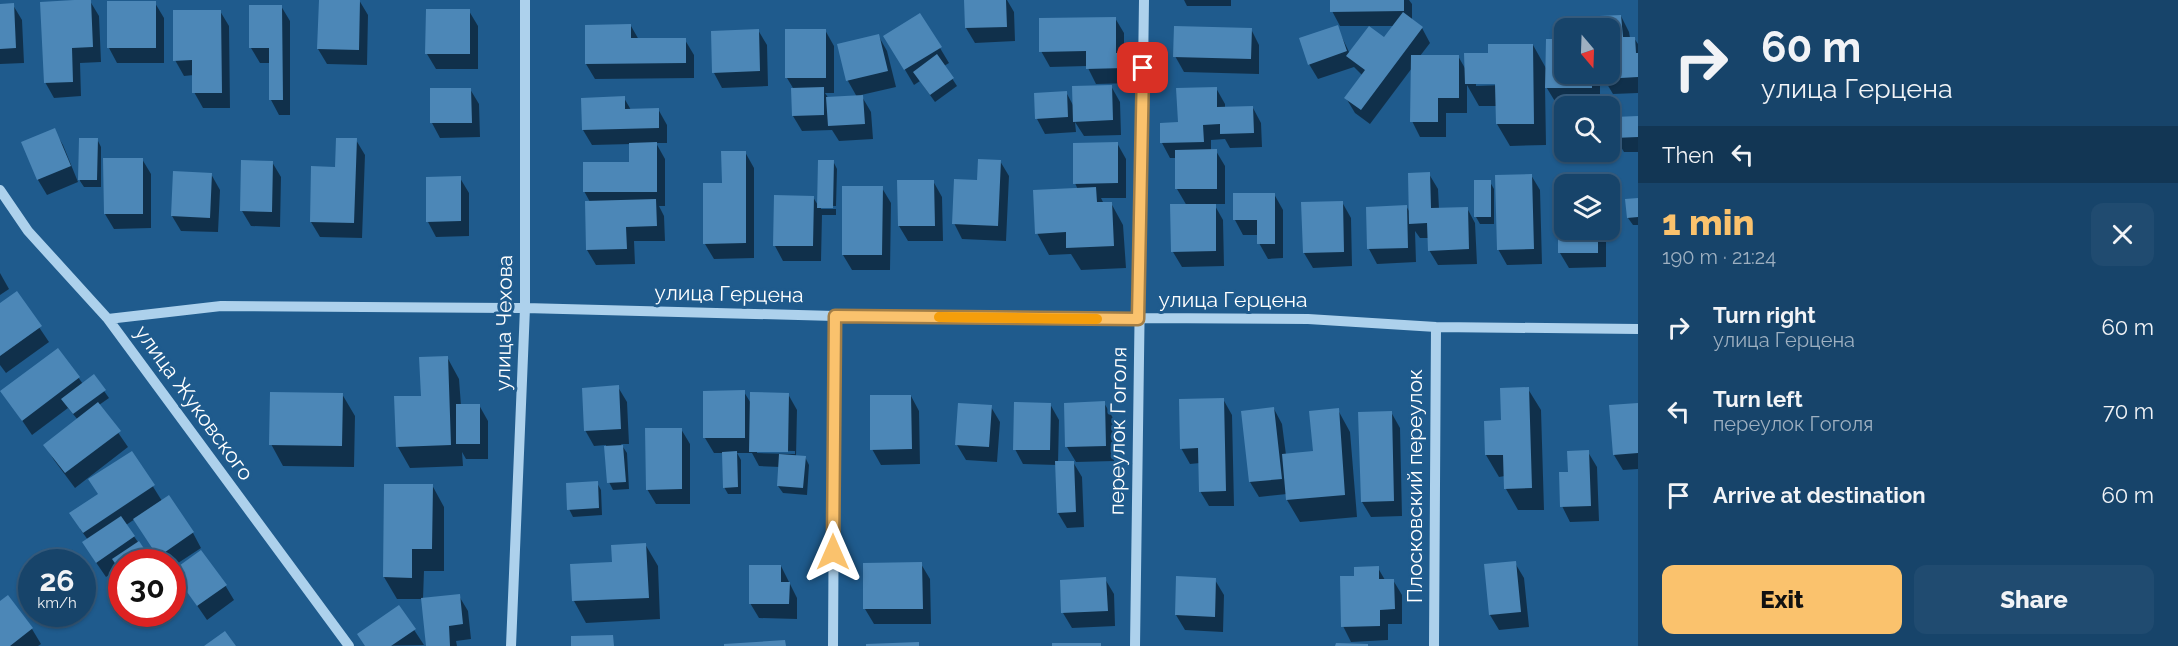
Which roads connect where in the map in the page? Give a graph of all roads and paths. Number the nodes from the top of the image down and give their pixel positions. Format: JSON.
{"nodes":[{"id":1,"x":525,"y":0,"type":"edge"},
{"id":2,"x":1144,"y":0,"type":"edge"},
{"id":3,"x":0,"y":190,"type":"edge"},
{"id":4,"x":525,"y":308,"type":"junction"},
{"id":5,"x":835,"y":316,"type":"junction"},
{"id":6,"x":108,"y":319,"type":"junction"},
{"id":7,"x":1138,"y":319,"type":"junction"},
{"id":8,"x":1436,"y":327,"type":"junction"},
{"id":9,"x":1638,"y":329,"type":"edge"},
{"id":10,"x":349,"y":646,"type":"edge"},
{"id":11,"x":511,"y":646,"type":"edge"},
{"id":12,"x":833,"y":646,"type":"edge"},
{"id":13,"x":1135,"y":646,"type":"edge"},
{"id":14,"x":1434,"y":646,"type":"edge"}],
"edges":[{"from":1,"to":4,"type":"street","name":"улица Чехова"},
{"from":2,"to":7,"type":"street","name":"переулок Гоголя"},
{"from":3,"to":6,"type":"street","name":"улица Жуковского"},
{"from":4,"to":5,"type":"street","name":"улица Герцена"},
{"from":4,"to":6,"type":"street","name":"улица Герцена"},
{"from":4,"to":11,"type":"street","name":"улица Чехова"},
{"from":5,"to":7,"type":"street","name":"улица Герцена"},
{"from":5,"to":12,"type":"street"},
{"from":6,"to":10,"type":"street","name":"улица Жуковского"},
{"from":7,"to":8,"type":"street","name":"улица Герцена"},
{"from":7,"to":13,"type":"street","name":"переулок Гоголя"},
{"from":8,"to":9,"type":"street","name":"улица Герцена"},
{"from":8,"to":14,"type":"street","name":"Плосковский переулок"}]}
